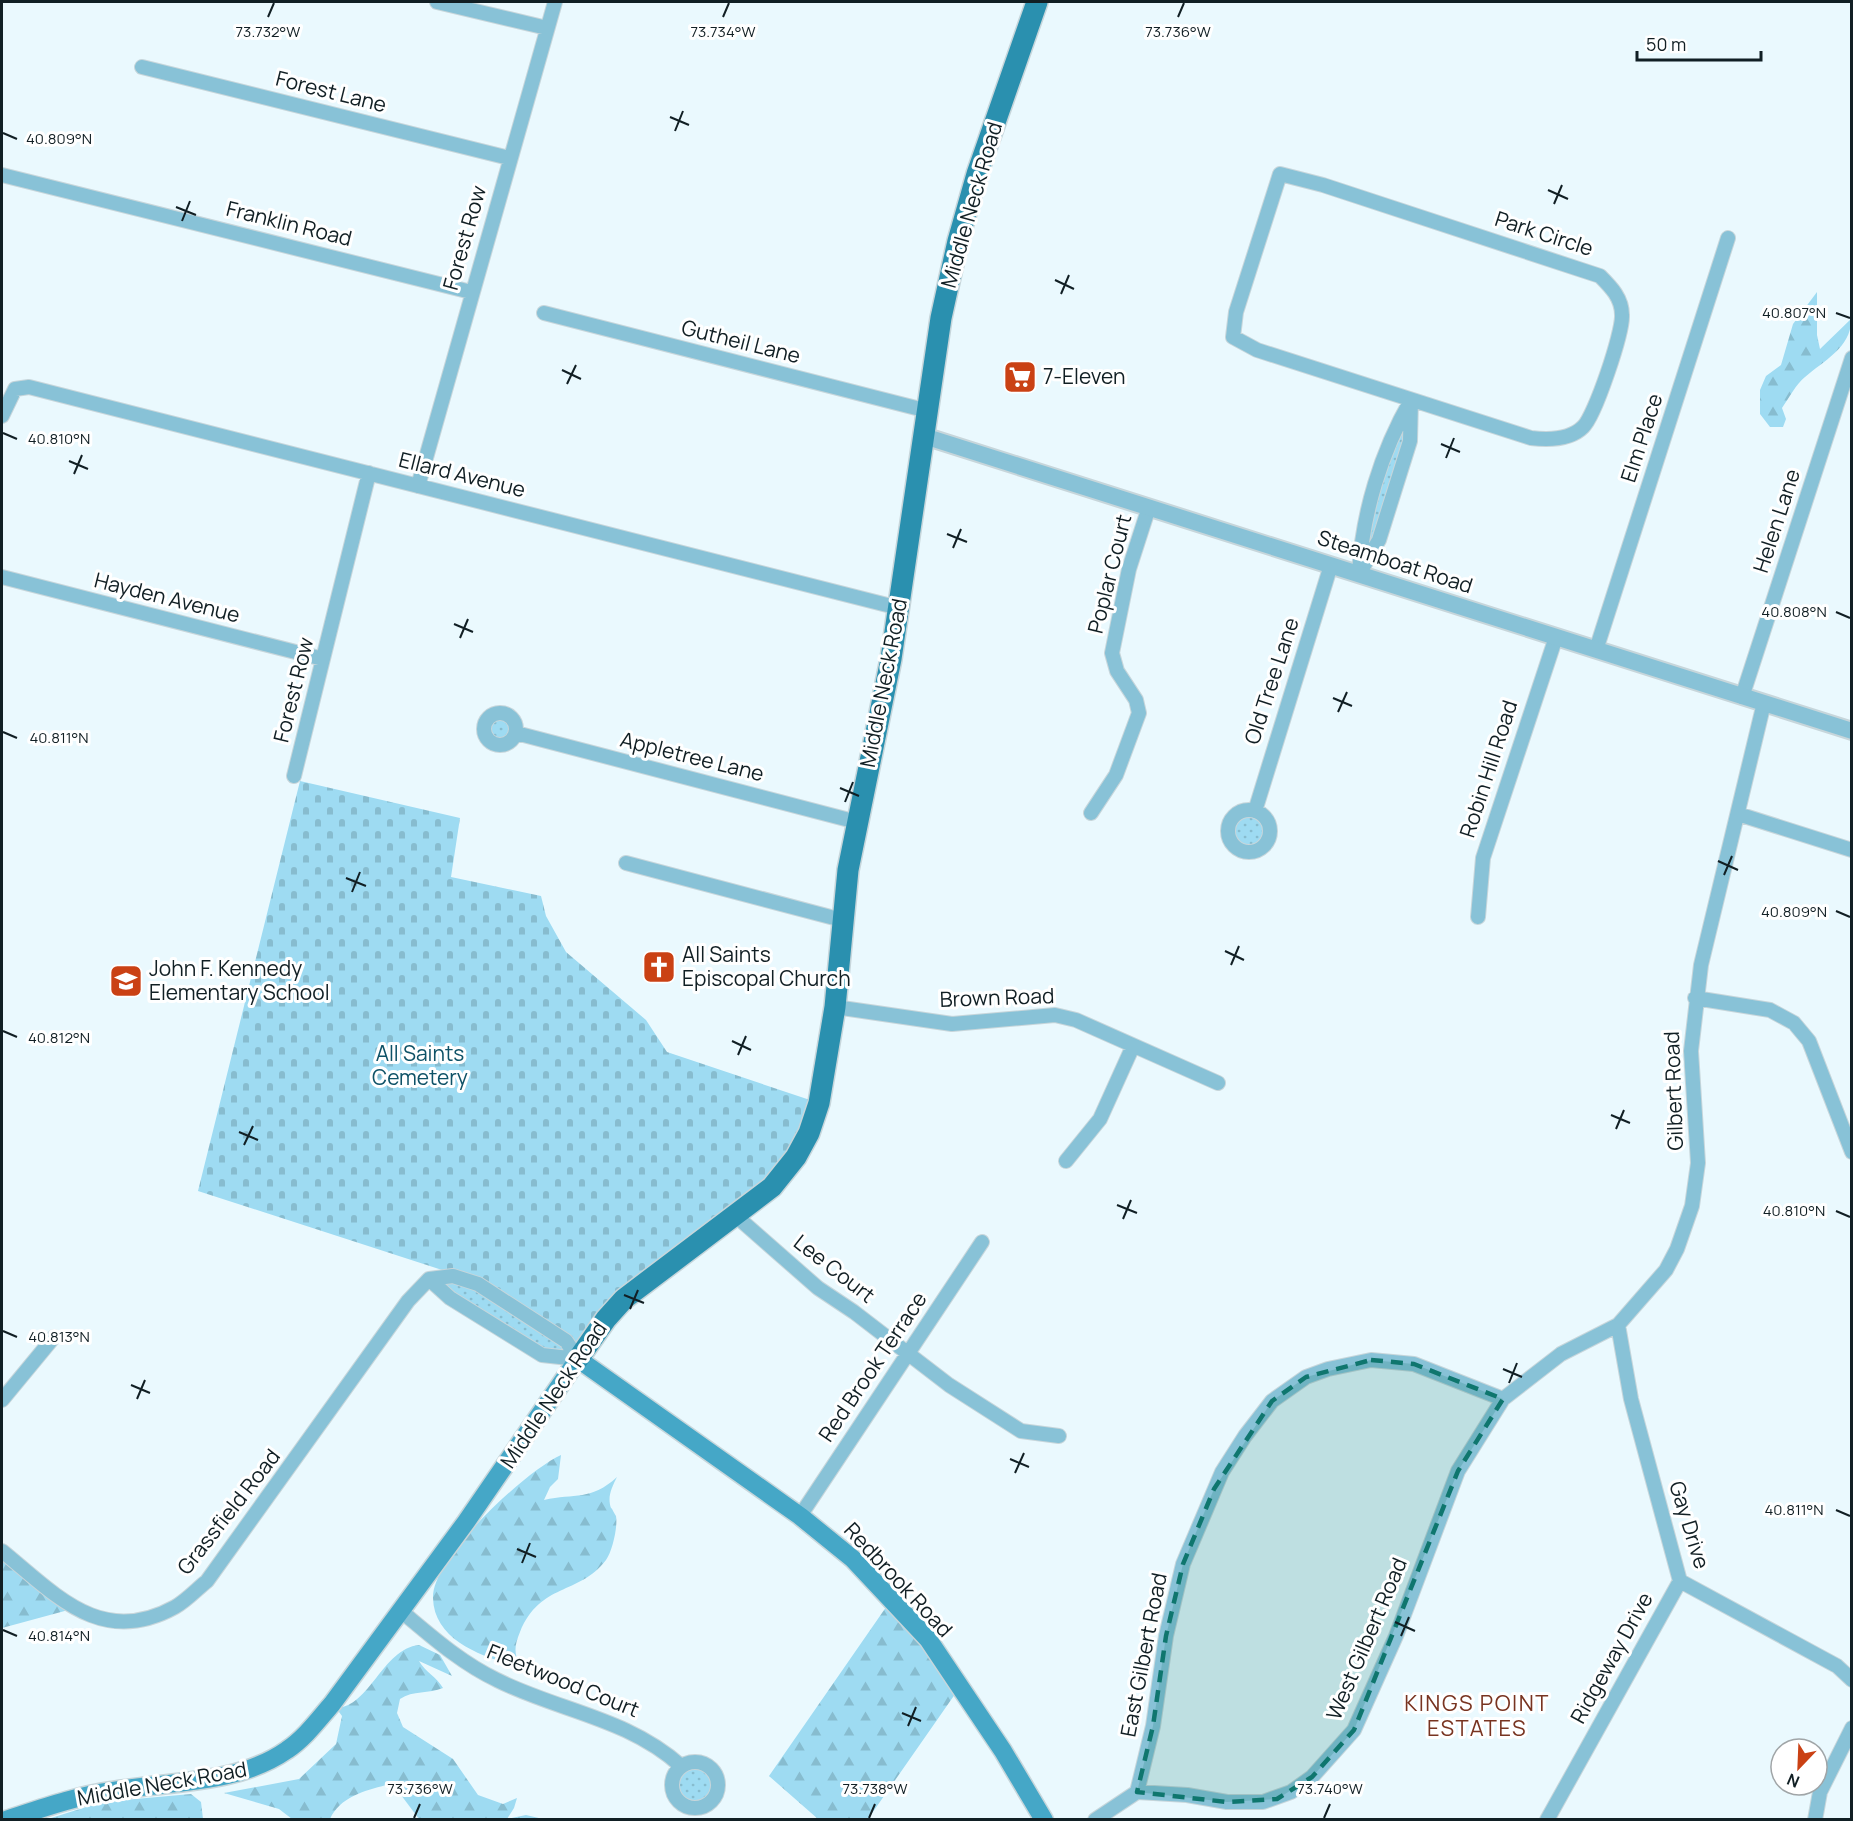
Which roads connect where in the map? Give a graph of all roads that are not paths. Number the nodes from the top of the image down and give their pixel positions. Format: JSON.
{"nodes":[{"id":1,"x":437,"y":2,"type":"edge"},
{"id":2,"x":555,"y":2,"type":"edge"},
{"id":3,"x":1036,"y":2,"type":"edge"},
{"id":4,"x":547,"y":28,"type":"junction"},
{"id":5,"x":142,"y":67,"type":"dead end"},
{"id":6,"x":509,"y":158,"type":"junction"},
{"id":7,"x":2,"y":175,"type":"edge"},
{"id":8,"x":1728,"y":238,"type":"dead end"},
{"id":9,"x":471,"y":292,"type":"junction"},
{"id":10,"x":544,"y":313,"type":"dead end"},
{"id":11,"x":1851,"y":358,"type":"edge"},
{"id":12,"x":1410,"y":400,"type":"junction"},
{"id":13,"x":928,"y":411,"type":"junction"},
{"id":14,"x":2,"y":416,"type":"edge"},
{"id":15,"x":924,"y":436,"type":"junction"},
{"id":16,"x":369,"y":473,"type":"junction"},
{"id":17,"x":418,"y":486,"type":"junction"},
{"id":18,"x":1149,"y":507,"type":"junction"},
{"id":19,"x":1330,"y":565,"type":"junction"},
{"id":20,"x":1359,"y":574,"type":"junction"},
{"id":21,"x":2,"y":577,"type":"edge"},
{"id":22,"x":899,"y":608,"type":"junction"},
{"id":23,"x":1556,"y":637,"type":"junction"},
{"id":24,"x":1596,"y":650,"type":"junction"},
{"id":25,"x":323,"y":659,"type":"junction"},
{"id":26,"x":1742,"y":697,"type":"junction"},
{"id":27,"x":1764,"y":703,"type":"junction"},
{"id":28,"x":1851,"y":731,"type":"edge"},
{"id":29,"x":516,"y":734,"type":"dead end"},
{"id":30,"x":294,"y":776,"type":"dead end"},
{"id":31,"x":1254,"y":811,"type":"dead end"},
{"id":32,"x":1091,"y":813,"type":"dead end"},
{"id":33,"x":1738,"y":814,"type":"junction"},
{"id":34,"x":857,"y":822,"type":"junction"},
{"id":35,"x":1851,"y":850,"type":"edge"},
{"id":36,"x":626,"y":863,"type":"dead end"},
{"id":37,"x":1478,"y":917,"type":"dead end"},
{"id":38,"x":842,"y":920,"type":"junction"},
{"id":39,"x":1695,"y":998,"type":"junction"},
{"id":40,"x":835,"y":1007,"type":"junction"},
{"id":41,"x":1133,"y":1046,"type":"junction"},
{"id":42,"x":1218,"y":1083,"type":"dead end"},
{"id":43,"x":1851,"y":1152,"type":"edge"},
{"id":44,"x":1066,"y":1161,"type":"dead end"},
{"id":45,"x":736,"y":1216,"type":"junction"},
{"id":46,"x":982,"y":1242,"type":"dead end"},
{"id":47,"x":429,"y":1279,"type":"junction"},
{"id":48,"x":1618,"y":1325,"type":"junction"},
{"id":49,"x":54,"y":1336,"type":"dead end"},
{"id":50,"x":908,"y":1353,"type":"junction"},
{"id":51,"x":578,"y":1359,"type":"junction"},
{"id":52,"x":1503,"y":1399,"type":"junction"},
{"id":53,"x":2,"y":1400,"type":"edge"},
{"id":54,"x":1059,"y":1436,"type":"dead end"},
{"id":55,"x":800,"y":1515,"type":"junction"},
{"id":56,"x":2,"y":1551,"type":"edge"},
{"id":57,"x":1680,"y":1581,"type":"junction"},
{"id":58,"x":401,"y":1611,"type":"junction"},
{"id":59,"x":1851,"y":1680,"type":"edge"},
{"id":60,"x":1851,"y":1728,"type":"edge"},
{"id":61,"x":681,"y":1766,"type":"dead end"},
{"id":62,"x":1137,"y":1792,"type":"junction"},
{"id":63,"x":6,"y":1820,"type":"edge"},
{"id":64,"x":1044,"y":1820,"type":"edge"},
{"id":65,"x":1095,"y":1820,"type":"edge"},
{"id":66,"x":1547,"y":1820,"type":"edge"},
{"id":67,"x":1815,"y":1820,"type":"edge"}],
"edges":[{"from":1,"to":4,"type":"street"},
{"from":2,"to":4,"type":"street","name":"Forest Row"},
{"from":3,"to":13,"type":"main road","name":"Middle Neck Road"},
{"from":4,"to":6,"type":"street","name":"Forest Row"},
{"from":5,"to":6,"type":"street","name":"Forest Lane"},
{"from":6,"to":9,"type":"street","name":"Forest Row"},
{"from":7,"to":9,"type":"street","name":"Franklin Road"},
{"from":8,"to":24,"type":"street","name":"Elm Place"},
{"from":9,"to":17,"type":"street","name":"Forest Row"},
{"from":10,"to":13,"type":"street","name":"Gutheil Lane"},
{"from":11,"to":26,"type":"street","name":"Helen Lane"},
{"from":12,"to":12,"type":"street","name":"Park Circle"},
{"from":12,"to":20,"type":"street"},
{"from":12,"to":20,"type":"street"},
{"from":13,"to":15,"type":"main road","name":"Middle Neck Road"},
{"from":14,"to":16,"type":"street","name":"Ellard Avenue"},
{"from":15,"to":18,"type":"street","name":"Steamboat Road"},
{"from":15,"to":22,"type":"main road","name":"Middle Neck Road"},
{"from":16,"to":17,"type":"street","name":"Ellard Avenue"},
{"from":16,"to":25,"type":"street","name":"Forest Row"},
{"from":17,"to":22,"type":"street","name":"Ellard Avenue"},
{"from":18,"to":19,"type":"street","name":"Steamboat Road"},
{"from":18,"to":32,"type":"street","name":"Poplar Court"},
{"from":19,"to":20,"type":"street","name":"Steamboat Road"},
{"from":19,"to":31,"type":"street","name":"Old Tree Lane"},
{"from":20,"to":23,"type":"street","name":"Steamboat Road"},
{"from":21,"to":25,"type":"street","name":"Hayden Avenue"},
{"from":22,"to":34,"type":"main road","name":"Middle Neck Road"},
{"from":23,"to":24,"type":"street","name":"Steamboat Road"},
{"from":23,"to":37,"type":"street","name":"Robin Hill Road"},
{"from":24,"to":26,"type":"street","name":"Steamboat Road"},
{"from":25,"to":30,"type":"street","name":"Forest Row"},
{"from":26,"to":27,"type":"street","name":"Steamboat Road"},
{"from":27,"to":28,"type":"street","name":"Steamboat Road"},
{"from":27,"to":33,"type":"street","name":"Gilbert Road"},
{"from":29,"to":34,"type":"street","name":"Appletree Lane"},
{"from":33,"to":35,"type":"street"},
{"from":33,"to":39,"type":"street","name":"Gilbert Road"},
{"from":34,"to":38,"type":"main road","name":"Middle Neck Road"},
{"from":36,"to":38,"type":"street"},
{"from":38,"to":40,"type":"main road","name":"Middle Neck Road"},
{"from":39,"to":43,"type":"street"},
{"from":39,"to":48,"type":"street","name":"Gilbert Road"},
{"from":40,"to":41,"type":"street","name":"Brown Road"},
{"from":40,"to":45,"type":"main road","name":"Middle Neck Road"},
{"from":41,"to":42,"type":"street","name":"Brown Road"},
{"from":41,"to":44,"type":"street"},
{"from":45,"to":50,"type":"street","name":"Lee Court"},
{"from":45,"to":51,"type":"main road","name":"Middle Neck Road"},
{"from":46,"to":50,"type":"street","name":"Red Brook Terrace"},
{"from":47,"to":51,"type":"street"},
{"from":47,"to":51,"type":"street"},
{"from":47,"to":56,"type":"street","name":"Grassfield Road"},
{"from":48,"to":52,"type":"street","name":"Gilbert Road"},
{"from":48,"to":57,"type":"street","name":"Gay Drive"},
{"from":49,"to":53,"type":"street"},
{"from":50,"to":54,"type":"street","name":"Lee Court"},
{"from":50,"to":55,"type":"street","name":"Red Brook Terrace"},
{"from":51,"to":55,"type":"main road","name":"Redbrook Road"},
{"from":51,"to":58,"type":"main road","name":"Middle Neck Road"},
{"from":52,"to":62,"type":"street","name":"West Gilbert Road"},
{"from":52,"to":62,"type":"street","name":"East Gilbert Road"},
{"from":55,"to":64,"type":"main road","name":"Redbrook Road"},
{"from":57,"to":59,"type":"street","name":"Gay Drive"},
{"from":57,"to":66,"type":"street","name":"Ridgeway Drive"},
{"from":58,"to":61,"type":"street","name":"Fleetwood Court"},
{"from":58,"to":63,"type":"main road","name":"Middle Neck Road"},
{"from":60,"to":67,"type":"street"},
{"from":62,"to":65,"type":"street"}]}
